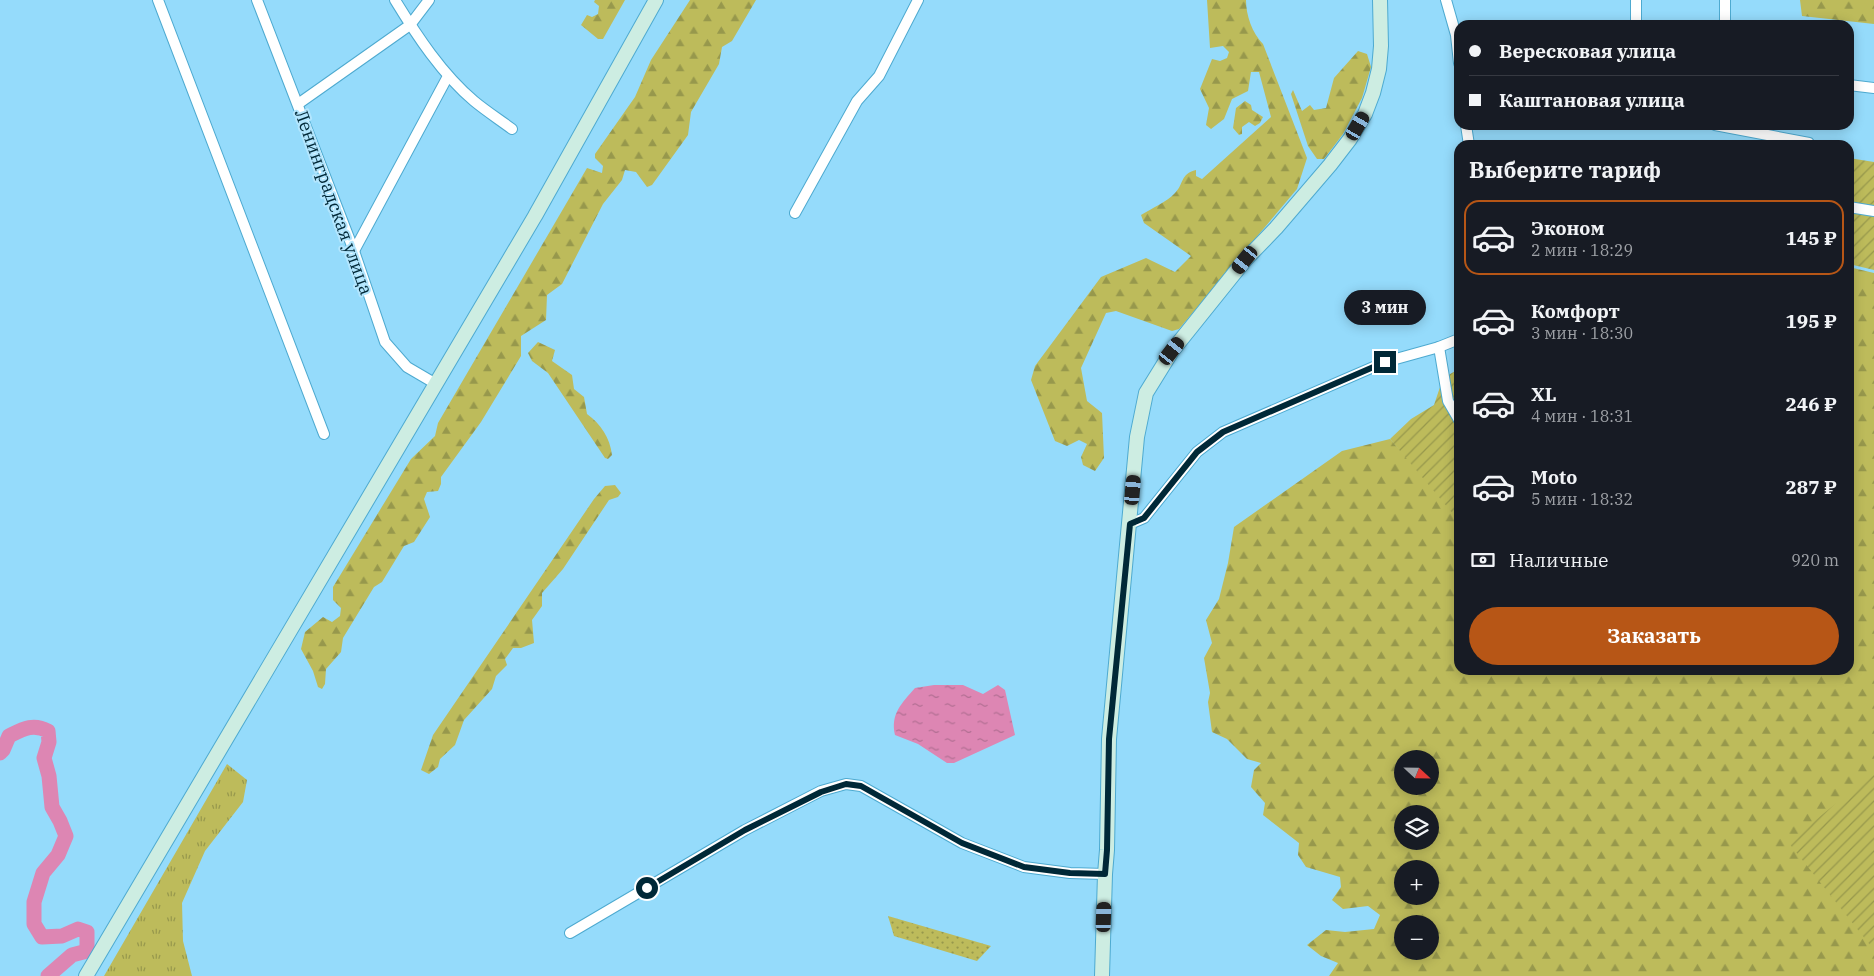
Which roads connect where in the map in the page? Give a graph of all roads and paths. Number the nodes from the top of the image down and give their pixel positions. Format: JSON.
{"nodes":[{"id":1,"x":158,"y":0,"type":"edge"},
{"id":2,"x":257,"y":0,"type":"edge"},
{"id":3,"x":395,"y":0,"type":"edge"},
{"id":4,"x":430,"y":0,"type":"edge"},
{"id":5,"x":656,"y":0,"type":"edge"},
{"id":6,"x":667,"y":0,"type":"edge"},
{"id":7,"x":918,"y":0,"type":"edge"},
{"id":8,"x":1380,"y":0,"type":"edge"},
{"id":9,"x":1446,"y":0,"type":"edge"},
{"id":10,"x":1636,"y":0,"type":"edge"},
{"id":11,"x":1725,"y":0,"type":"edge"},
{"id":12,"x":1636,"y":20,"type":"edge"},
{"id":13,"x":1725,"y":20,"type":"edge"},
{"id":14,"x":410,"y":25,"type":"junction"},
{"id":15,"x":1454,"y":28,"type":"edge"},
{"id":16,"x":448,"y":76,"type":"junction"},
{"id":17,"x":1854,"y":86,"type":"edge"},
{"id":18,"x":1874,"y":88,"type":"edge"},
{"id":19,"x":298,"y":104,"type":"junction"},
{"id":20,"x":512,"y":129,"type":"dead end"},
{"id":21,"x":1742,"y":130,"type":"edge"},
{"id":22,"x":1794,"y":140,"type":"edge"},
{"id":23,"x":549,"y":191,"type":"junction"},
{"id":24,"x":1854,"y":208,"type":"edge"},
{"id":25,"x":1874,"y":211,"type":"edge"},
{"id":26,"x":796,"y":213,"type":"dead end"},
{"id":27,"x":354,"y":251,"type":"junction"},
{"id":28,"x":1454,"y":341,"type":"edge"},
{"id":29,"x":1439,"y":347,"type":"junction"},
{"id":30,"x":436,"y":384,"type":"junction"},
{"id":31,"x":1454,"y":411,"type":"edge"},
{"id":32,"x":324,"y":434,"type":"dead end"},
{"id":33,"x":1130,"y":524,"type":"junction"},
{"id":34,"x":1105,"y":874,"type":"junction"},
{"id":35,"x":570,"y":933,"type":"dead end"},
{"id":36,"x":86,"y":976,"type":"edge"},
{"id":37,"x":1102,"y":976,"type":"edge"}],
"edges":[{"from":1,"to":32,"type":"street"},
{"from":2,"to":19,"type":"street","name":"Ленинградская улица"},
{"from":3,"to":14,"type":"street"},
{"from":4,"to":14,"type":"street"},
{"from":5,"to":23,"type":"main road"},
{"from":6,"to":23,"type":"main road"},
{"from":7,"to":26,"type":"street"},
{"from":8,"to":33,"type":"main road"},
{"from":9,"to":15,"type":"street"},
{"from":10,"to":12,"type":"street"},
{"from":11,"to":13,"type":"street"},
{"from":14,"to":16,"type":"street"},
{"from":14,"to":19,"type":"street"},
{"from":16,"to":20,"type":"street"},
{"from":16,"to":27,"type":"street"},
{"from":17,"to":18,"type":"street"},
{"from":19,"to":27,"type":"street","name":"Ленинградская улица"},
{"from":21,"to":22,"type":"street"},
{"from":23,"to":30,"type":"main road"},
{"from":24,"to":25,"type":"street"},
{"from":27,"to":30,"type":"street","name":"Ленинградская улица"},
{"from":28,"to":29,"type":"street"},
{"from":29,"to":31,"type":"street"},
{"from":29,"to":33,"type":"street"},
{"from":30,"to":36,"type":"main road"},
{"from":33,"to":34,"type":"main road"},
{"from":34,"to":35,"type":"street"},
{"from":34,"to":37,"type":"main road"}]}
